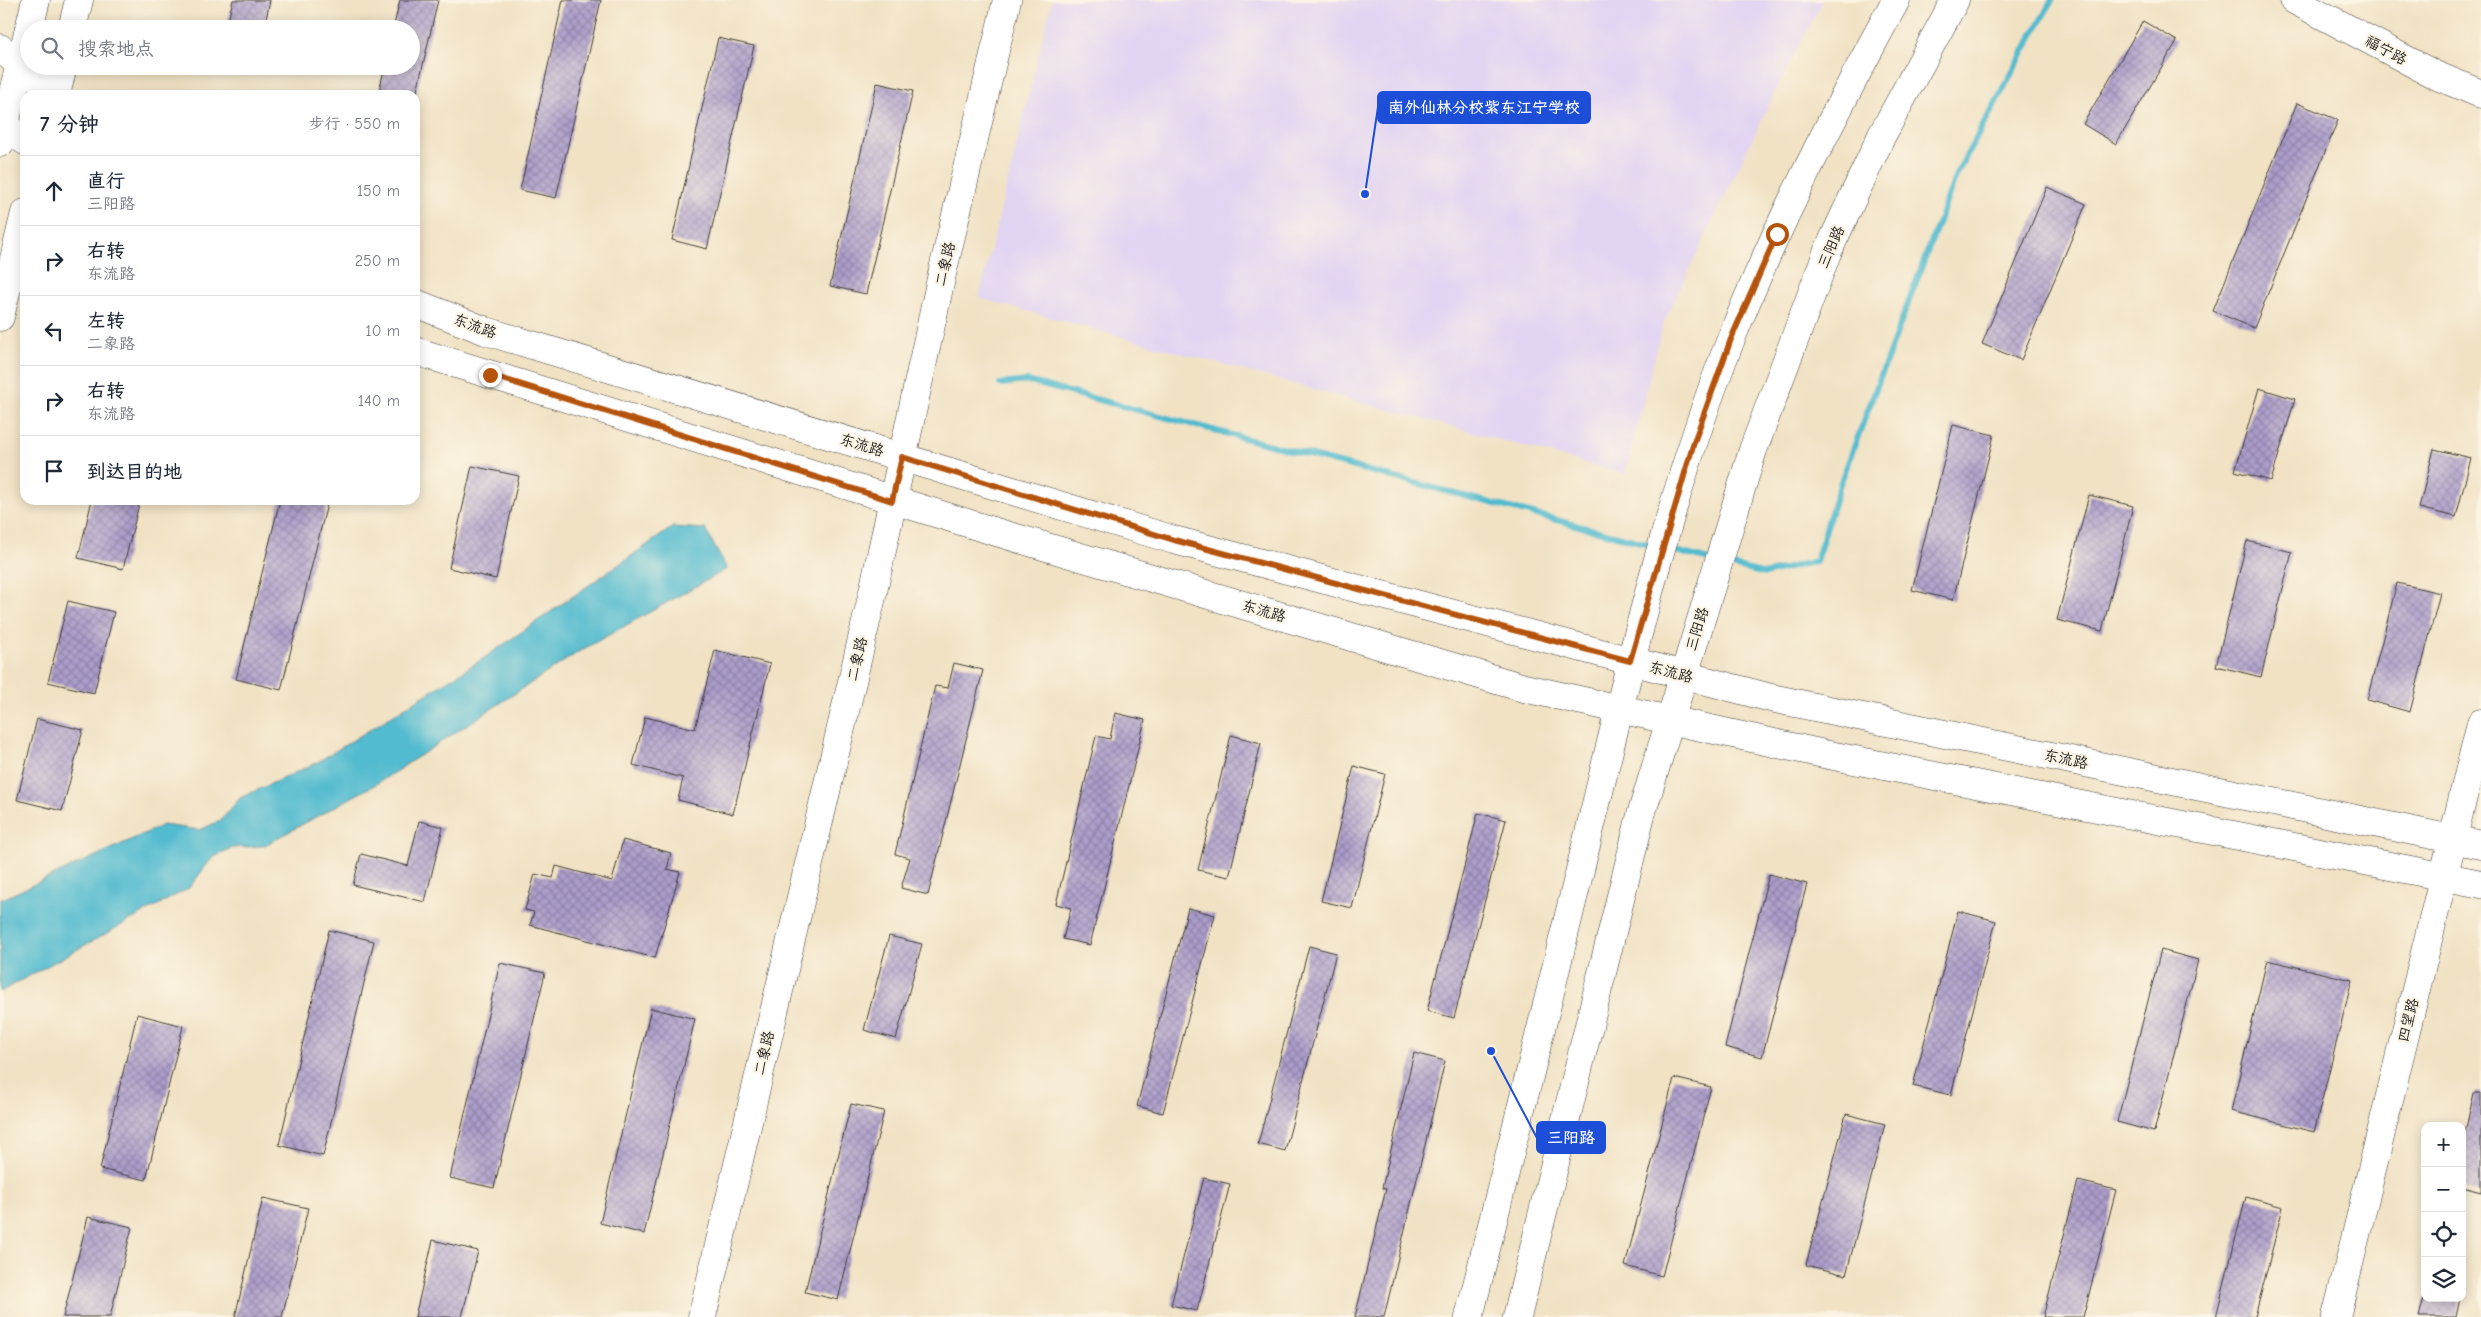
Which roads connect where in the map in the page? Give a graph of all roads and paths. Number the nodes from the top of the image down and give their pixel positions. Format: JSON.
{"nodes":[{"id":1,"x":36,"y":0,"type":"edge"},
{"id":2,"x":79,"y":0,"type":"edge"},
{"id":3,"x":1007,"y":0,"type":"edge"},
{"id":4,"x":1896,"y":0,"type":"edge"},
{"id":5,"x":1955,"y":0,"type":"edge"},
{"id":6,"x":2294,"y":0,"type":"edge"},
{"id":7,"x":31,"y":20,"type":"edge"},
{"id":8,"x":74,"y":20,"type":"edge"},
{"id":9,"x":20,"y":42,"type":"edge"},
{"id":10,"x":10,"y":56,"type":"edge"},
{"id":11,"x":20,"y":64,"type":"edge"},
{"id":12,"x":33,"y":75,"type":"edge"},
{"id":13,"x":61,"y":75,"type":"edge"},
{"id":14,"x":51,"y":90,"type":"edge"},
{"id":15,"x":58,"y":90,"type":"edge"},
{"id":16,"x":2481,"y":94,"type":"edge"},
{"id":17,"x":7,"y":132,"type":"edge"},
{"id":18,"x":20,"y":233,"type":"edge"},
{"id":19,"x":420,"y":305,"type":"edge"},
{"id":20,"x":0,"y":317,"type":"edge"},
{"id":21,"x":420,"y":353,"type":"edge"},
{"id":22,"x":902,"y":457,"type":"junction"},
{"id":23,"x":892,"y":501,"type":"junction"},
{"id":24,"x":1630,"y":661,"type":"junction"},
{"id":25,"x":1684,"y":675,"type":"junction"},
{"id":26,"x":1618,"y":709,"type":"junction"},
{"id":27,"x":1670,"y":720,"type":"junction"},
{"id":28,"x":2481,"y":723,"type":"edge"},
{"id":29,"x":2453,"y":839,"type":"junction"},
{"id":30,"x":2481,"y":845,"type":"edge"},
{"id":31,"x":2443,"y":876,"type":"junction"},
{"id":32,"x":2481,"y":884,"type":"edge"},
{"id":33,"x":702,"y":1317,"type":"edge"},
{"id":34,"x":1469,"y":1317,"type":"edge"},
{"id":35,"x":1517,"y":1317,"type":"edge"},
{"id":36,"x":2336,"y":1317,"type":"edge"}],
"edges":[{"from":1,"to":7,"type":"main road"},
{"from":2,"to":8,"type":"main road"},
{"from":3,"to":22,"type":"main road","name":"二象路"},
{"from":4,"to":24,"type":"main road"},
{"from":5,"to":25,"type":"main road","name":"三阳路"},
{"from":6,"to":16,"type":"main road","name":"福宁路"},
{"from":9,"to":10,"type":"main road"},
{"from":10,"to":11,"type":"main road"},
{"from":10,"to":17,"type":"main road"},
{"from":12,"to":14,"type":"main road"},
{"from":13,"to":15,"type":"main road"},
{"from":18,"to":20,"type":"main road"},
{"from":19,"to":22,"type":"main road","name":"东流路"},
{"from":21,"to":23,"type":"main road","name":"东流路"},
{"from":22,"to":23,"type":"main road","name":"二象路"},
{"from":22,"to":24,"type":"main road","name":"东流路"},
{"from":23,"to":26,"type":"main road","name":"东流路"},
{"from":23,"to":33,"type":"main road","name":"二象路"},
{"from":24,"to":25,"type":"main road","name":"东流路"},
{"from":24,"to":26,"type":"main road"},
{"from":25,"to":27,"type":"main road","name":"三阳路"},
{"from":25,"to":29,"type":"main road","name":"东流路"},
{"from":26,"to":27,"type":"main road","name":"东流路"},
{"from":26,"to":34,"type":"main road"},
{"from":27,"to":31,"type":"main road","name":"东流路"},
{"from":27,"to":35,"type":"main road","name":"三阳路"},
{"from":28,"to":29,"type":"main road","name":"四望路"},
{"from":29,"to":30,"type":"main road","name":"东流路"},
{"from":29,"to":31,"type":"main road","name":"四望路"},
{"from":31,"to":32,"type":"main road","name":"东流路"},
{"from":31,"to":36,"type":"main road","name":"四望路"}]}
